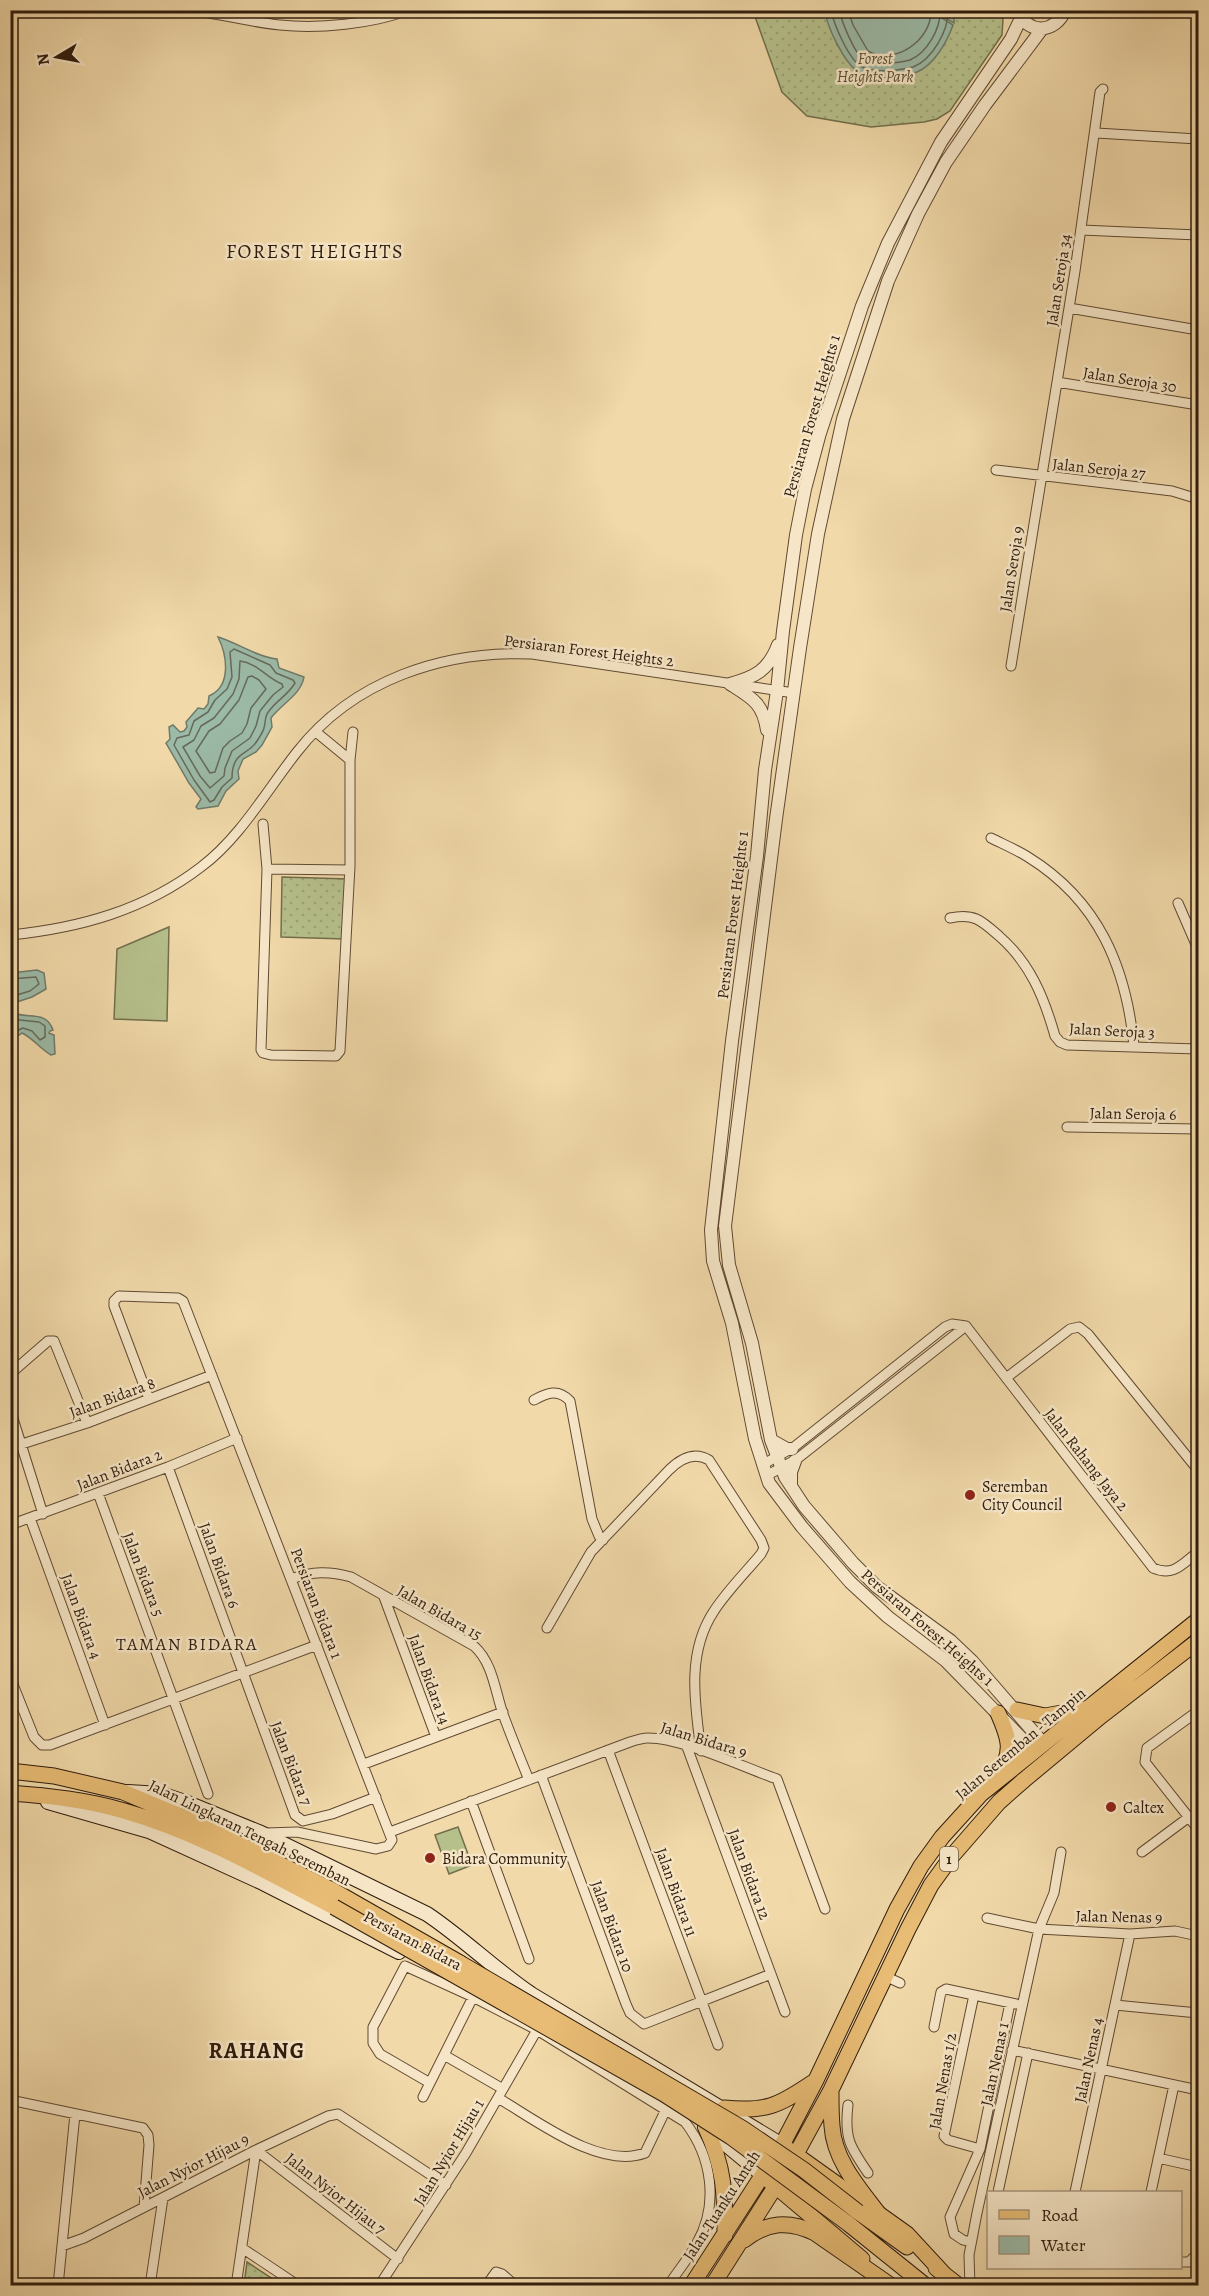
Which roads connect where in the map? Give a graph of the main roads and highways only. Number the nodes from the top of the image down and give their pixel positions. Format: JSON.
{"nodes":[{"id":1,"x":1198,"y":1620,"type":"edge"},
{"id":2,"x":1197,"y":1646,"type":"edge"},
{"id":3,"x":1091,"y":1708,"type":"junction"},
{"id":4,"x":1017,"y":1710,"type":"road end"},
{"id":5,"x":998,"y":1713,"type":"road end"},
{"id":6,"x":10,"y":1771,"type":"edge"},
{"id":7,"x":123,"y":1792,"type":"junction"},
{"id":8,"x":14,"y":1793,"type":"edge"},
{"id":9,"x":981,"y":1794,"type":"junction"},
{"id":10,"x":334,"y":1907,"type":"joint"},
{"id":11,"x":460,"y":1963,"type":"joint"},
{"id":12,"x":816,"y":2080,"type":"junction"},
{"id":13,"x":831,"y":2090,"type":"junction"},
{"id":14,"x":724,"y":2108,"type":"junction"},
{"id":15,"x":752,"y":2126,"type":"junction"},
{"id":16,"x":706,"y":2128,"type":"junction"},
{"id":17,"x":782,"y":2145,"type":"junction"},
{"id":18,"x":796,"y":2154,"type":"junction"},
{"id":19,"x":742,"y":2157,"type":"junction"},
{"id":20,"x":763,"y":2175,"type":"junction"},
{"id":21,"x":835,"y":2182,"type":"junction"},
{"id":22,"x":776,"y":2186,"type":"junction"},
{"id":23,"x":878,"y":2213,"type":"junction"},
{"id":24,"x":854,"y":2218,"type":"junction"},
{"id":25,"x":817,"y":2219,"type":"junction"},
{"id":26,"x":725,"y":2235,"type":"junction"},
{"id":27,"x":739,"y":2244,"type":"junction"},
{"id":28,"x":944,"y":2274,"type":"junction"},
{"id":29,"x":891,"y":2285,"type":"edge"},
{"id":30,"x":691,"y":2286,"type":"edge"},
{"id":31,"x":712,"y":2286,"type":"edge"},
{"id":32,"x":926,"y":2286,"type":"edge"},
{"id":33,"x":959,"y":2286,"type":"edge"}],
"edges":[{"from":1,"to":3,"type":"main road","name":"Jalan Seremban - Tampin","number":"1"},
{"from":2,"to":13,"type":"main road","name":"Jalan Seremban - Tampin","number":"1"},
{"from":3,"to":4,"type":"main road"},
{"from":3,"to":9,"type":"main road","name":"Jalan Seremban - Tampin","number":"1"},
{"from":5,"to":9,"type":"main road"},
{"from":6,"to":7,"type":"main road","name":"Jalan Lingkaran Tengah Seremban"},
{"from":7,"to":11,"type":"main road","name":"Jalan Lingkaran Tengah Seremban"},
{"from":7,"to":14,"type":"main road","name":"Persiaran Bidara"},
{"from":8,"to":10,"type":"main road","name":"Jalan Lingkaran Tengah Seremban"},
{"from":8,"to":16,"type":"main road","name":"Persiaran Bidara"},
{"from":9,"to":12,"type":"main road","name":"Jalan Seremban - Tampin","number":"1"},
{"from":10,"to":24,"type":"main road","name":"Persiaran Bidara","bridge":true},
{"from":11,"to":24,"type":"main road","name":"Persiaran Bidara","bridge":true},
{"from":12,"to":14,"type":"main road"},
{"from":12,"to":17,"type":"main road","name":"Jalan Seremban - Tampin","number":"1"},
{"from":13,"to":18,"type":"main road","name":"Jalan Seremban - Tampin","number":"1"},
{"from":13,"to":23,"type":"main road"},
{"from":14,"to":15,"type":"main road","name":"Persiaran Bidara"},
{"from":15,"to":17,"type":"main road","name":"Persiaran Bidara"},
{"from":15,"to":19,"type":"main road"},
{"from":16,"to":19,"type":"main road","name":"Persiaran Bidara"},
{"from":16,"to":26,"type":"main road"},
{"from":17,"to":18,"type":"main road"},
{"from":17,"to":20,"type":"main road","name":"Jalan Tuanku Antah","number":"1"},
{"from":18,"to":21,"type":"main road"},
{"from":18,"to":22,"type":"main road","number":"1"},
{"from":19,"to":20,"type":"main road","name":"Persiaran Bidara"},
{"from":20,"to":22,"type":"main road"},
{"from":20,"to":26,"type":"main road","name":"Jalan Tuanku Antah","number":"1"},
{"from":21,"to":23,"type":"main road"},
{"from":21,"to":25,"type":"main road"},
{"from":22,"to":25,"type":"main road"},
{"from":22,"to":27,"type":"main road","number":"1"},
{"from":23,"to":28,"type":"main road"},
{"from":24,"to":28,"type":"main road"},
{"from":24,"to":32,"type":"main road"},
{"from":25,"to":29,"type":"main road"},
{"from":26,"to":30,"type":"main road","name":"Jalan Tuanku Antah","number":"1"},
{"from":27,"to":29,"type":"main road"},
{"from":27,"to":31,"type":"main road","number":"1"},
{"from":28,"to":33,"type":"main road"}]}
